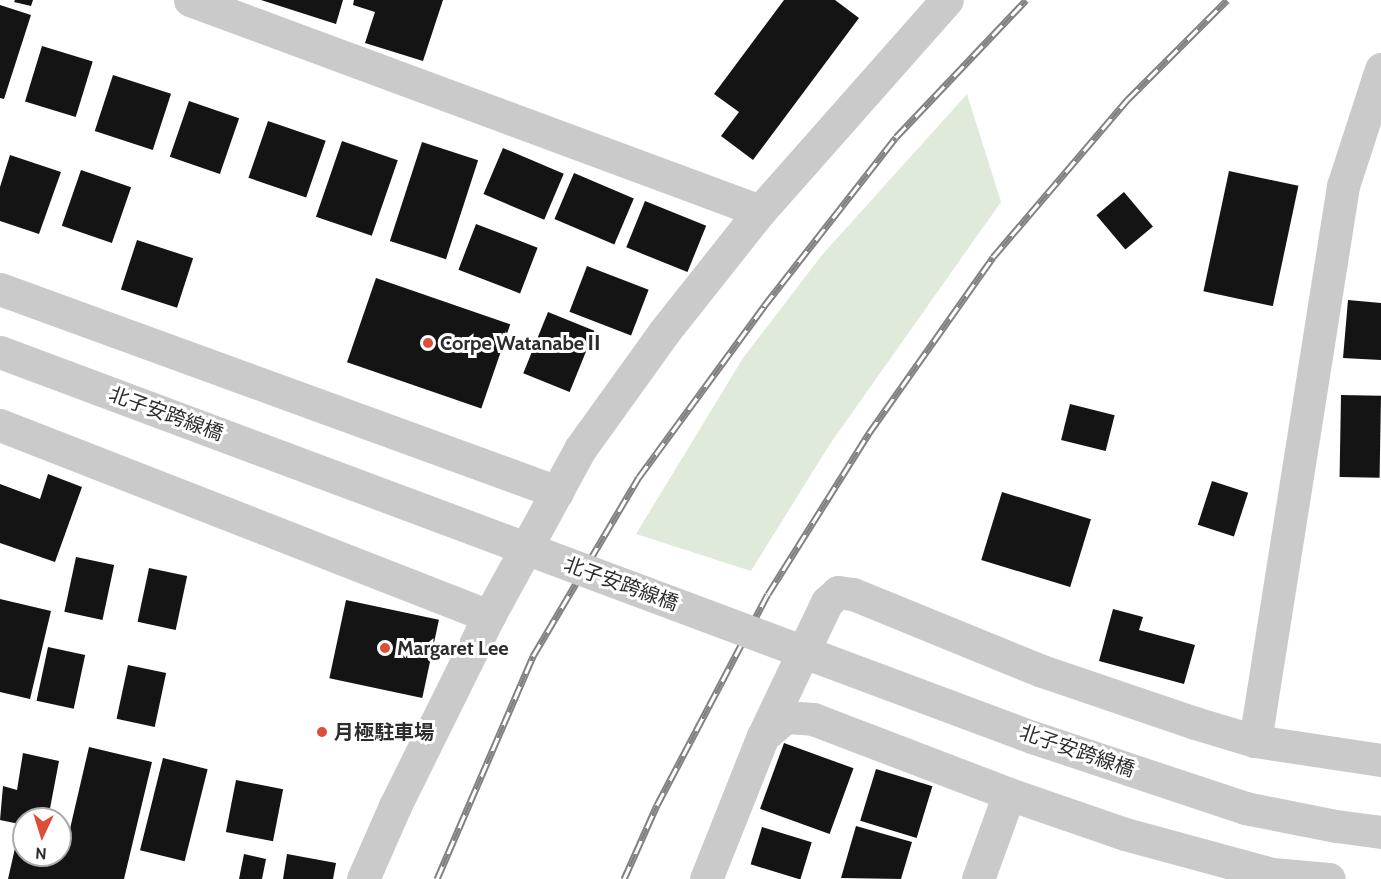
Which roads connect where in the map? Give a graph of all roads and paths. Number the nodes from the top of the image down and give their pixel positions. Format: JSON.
{"nodes":[{"id":1,"x":190,"y":0,"type":"edge"},
{"id":2,"x":947,"y":0,"type":"edge"},
{"id":3,"x":1381,"y":69,"type":"edge"},
{"id":4,"x":760,"y":212,"type":"junction"},
{"id":5,"x":0,"y":289,"type":"edge"},
{"id":6,"x":0,"y":352,"type":"edge"},
{"id":7,"x":0,"y":425,"type":"edge"},
{"id":8,"x":557,"y":492,"type":"junction"},
{"id":9,"x":489,"y":615,"type":"junction"},
{"id":10,"x":764,"y":736,"type":"junction"},
{"id":11,"x":1255,"y":741,"type":"junction"},
{"id":12,"x":1381,"y":760,"type":"edge"},
{"id":13,"x":1009,"y":794,"type":"junction"},
{"id":14,"x":1381,"y":832,"type":"edge"},
{"id":15,"x":1263,"y":875,"type":"edge"},
{"id":16,"x":363,"y":879,"type":"edge"},
{"id":17,"x":706,"y":879,"type":"edge"},
{"id":18,"x":978,"y":879,"type":"edge"},
{"id":19,"x":1329,"y":879,"type":"edge"}],
"edges":[{"from":1,"to":4,"type":"street"},
{"from":2,"to":4,"type":"street"},
{"from":3,"to":11,"type":"street"},
{"from":4,"to":8,"type":"street"},
{"from":5,"to":8,"type":"street"},
{"from":6,"to":14,"type":"street","name":"北子安跨線橋","bridge":true},
{"from":7,"to":9,"type":"street"},
{"from":8,"to":9,"type":"street"},
{"from":9,"to":16,"type":"street"},
{"from":10,"to":11,"type":"street"},
{"from":10,"to":13,"type":"street"},
{"from":10,"to":17,"type":"street"},
{"from":11,"to":12,"type":"street"},
{"from":13,"to":15,"type":"street"},
{"from":13,"to":18,"type":"street"},
{"from":15,"to":19,"type":"street"}]}
